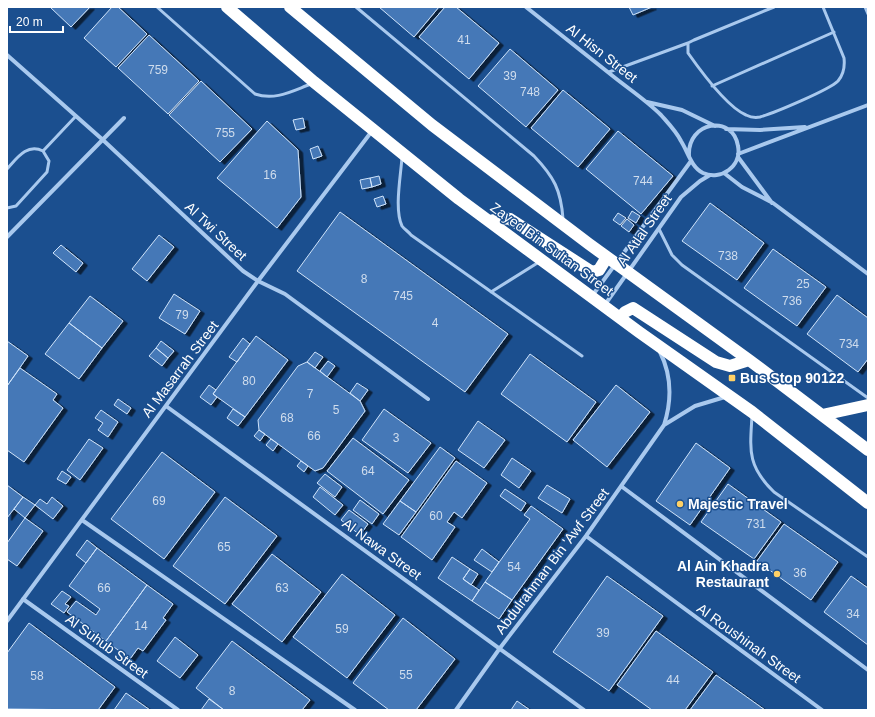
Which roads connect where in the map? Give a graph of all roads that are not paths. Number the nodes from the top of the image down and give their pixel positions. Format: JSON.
{"nodes":[{"id":1,"x":157,"y":7,"type":"edge"},
{"id":2,"x":227,"y":7,"type":"edge"},
{"id":3,"x":290,"y":7,"type":"edge"},
{"id":4,"x":356,"y":7,"type":"edge"},
{"id":5,"x":526,"y":7,"type":"edge"},
{"id":6,"x":774,"y":7,"type":"edge"},
{"id":7,"x":822,"y":7,"type":"edge"},
{"id":8,"x":865,"y":7,"type":"edge"},
{"id":9,"x":868,"y":14,"type":"edge"},
{"id":10,"x":834,"y":32,"type":"junction"},
{"id":11,"x":688,"y":43,"type":"junction"},
{"id":12,"x":7,"y":54,"type":"edge"},
{"id":13,"x":609,"y":72,"type":"junction"},
{"id":14,"x":314,"y":82,"type":"junction"},
{"id":15,"x":712,"y":86,"type":"junction"},
{"id":16,"x":646,"y":102,"type":"junction"},
{"id":17,"x":868,"y":105,"type":"edge"},
{"id":18,"x":76,"y":116,"type":"junction"},
{"id":19,"x":124,"y":118,"type":"dead end"},
{"id":20,"x":715,"y":126,"type":"junction"},
{"id":21,"x":810,"y":126,"type":"junction"},
{"id":22,"x":726,"y":129,"type":"junction"},
{"id":23,"x":372,"y":131,"type":"junction"},
{"id":24,"x":102,"y":140,"type":"junction"},
{"id":25,"x":43,"y":151,"type":"junction"},
{"id":26,"x":402,"y":155,"type":"junction"},
{"id":27,"x":689,"y":156,"type":"junction"},
{"id":28,"x":738,"y":156,"type":"junction"},
{"id":29,"x":691,"y":161,"type":"junction"},
{"id":30,"x":7,"y":169,"type":"edge"},
{"id":31,"x":724,"y":173,"type":"junction"},
{"id":32,"x":710,"y":175,"type":"junction"},
{"id":33,"x":773,"y":203,"type":"junction"},
{"id":34,"x":7,"y":208,"type":"edge"},
{"id":35,"x":489,"y":221,"type":"junction"},
{"id":36,"x":563,"y":225,"type":"junction"},
{"id":37,"x":659,"y":229,"type":"junction"},
{"id":38,"x":7,"y":237,"type":"edge"},
{"id":39,"x":542,"y":261,"type":"junction"},
{"id":40,"x":612,"y":261,"type":"junction"},
{"id":41,"x":628,"y":273,"type":"junction"},
{"id":42,"x":868,"y":274,"type":"edge"},
{"id":43,"x":258,"y":281,"type":"junction"},
{"id":44,"x":491,"y":292,"type":"junction"},
{"id":45,"x":591,"y":297,"type":"junction"},
{"id":46,"x":604,"y":306,"type":"junction"},
{"id":47,"x":620,"y":318,"type":"junction"},
{"id":48,"x":657,"y":345,"type":"junction"},
{"id":49,"x":582,"y":356,"type":"dead end"},
{"id":50,"x":749,"y":360,"type":"junction"},
{"id":51,"x":730,"y":396,"type":"junction"},
{"id":52,"x":868,"y":398,"type":"edge"},
{"id":53,"x":428,"y":400,"type":"dead end"},
{"id":54,"x":868,"y":405,"type":"edge"},
{"id":55,"x":166,"y":406,"type":"junction"},
{"id":56,"x":752,"y":412,"type":"junction"},
{"id":57,"x":822,"y":415,"type":"junction"},
{"id":58,"x":664,"y":425,"type":"junction"},
{"id":59,"x":868,"y":450,"type":"edge"},
{"id":60,"x":621,"y":486,"type":"junction"},
{"id":61,"x":868,"y":503,"type":"edge"},
{"id":62,"x":82,"y":520,"type":"junction"},
{"id":63,"x":586,"y":536,"type":"junction"},
{"id":64,"x":868,"y":557,"type":"edge"},
{"id":65,"x":23,"y":599,"type":"junction"},
{"id":66,"x":7,"y":621,"type":"edge"},
{"id":67,"x":500,"y":648,"type":"junction"},
{"id":68,"x":868,"y":670,"type":"edge"},
{"id":69,"x":178,"y":710,"type":"edge"},
{"id":70,"x":355,"y":710,"type":"edge"},
{"id":71,"x":456,"y":710,"type":"edge"},
{"id":72,"x":584,"y":710,"type":"edge"},
{"id":73,"x":822,"y":710,"type":"edge"}],
"edges":[{"from":1,"to":14,"type":"lane"},
{"from":2,"to":14,"type":"highway","name":"Zayed Bin Sultan Street"},
{"from":3,"to":36,"type":"highway","name":"Zayed Bin Sultan Street"},
{"from":4,"to":36,"type":"lane"},
{"from":5,"to":13,"type":"street","name":"Al Hisn Street"},
{"from":6,"to":11,"type":"lane"},
{"from":7,"to":10,"type":"lane"},
{"from":8,"to":9,"type":"lane"},
{"from":10,"to":15,"type":"lane"},
{"from":10,"to":15,"type":"lane"},
{"from":11,"to":13,"type":"lane"},
{"from":11,"to":15,"type":"lane"},
{"from":12,"to":18,"type":"street","name":"Al Twi Street"},
{"from":13,"to":16,"type":"street","name":"Al Hisn Street"},
{"from":14,"to":23,"type":"highway","name":"Zayed Bin Sultan Street"},
{"from":16,"to":20,"type":"street","name":"Al Hisn Street"},
{"from":16,"to":27,"type":"street","name":"Al Hisn Street"},
{"from":17,"to":21,"type":"street"},
{"from":18,"to":24,"type":"street","name":"Al Twi Street"},
{"from":18,"to":25,"type":"lane"},
{"from":19,"to":24,"type":"street"},
{"from":20,"to":22,"type":"street"},
{"from":20,"to":27,"type":"street"},
{"from":21,"to":22,"type":"street"},
{"from":21,"to":28,"type":"street"},
{"from":22,"to":28,"type":"street"},
{"from":23,"to":26,"type":"highway","name":"Zayed Bin Sultan Street"},
{"from":23,"to":43,"type":"street","name":"Al Masarrah Street"},
{"from":24,"to":38,"type":"street"},
{"from":24,"to":43,"type":"street","name":"Al Twi Street"},
{"from":25,"to":30,"type":"lane"},
{"from":25,"to":34,"type":"lane"},
{"from":26,"to":35,"type":"highway","name":"Zayed Bin Sultan Street"},
{"from":26,"to":44,"type":"lane"},
{"from":27,"to":29,"type":"street"},
{"from":28,"to":31,"type":"street"},
{"from":28,"to":33,"type":"street"},
{"from":29,"to":32,"type":"street"},
{"from":29,"to":40,"type":"street","name":"Al Atlal Street"},
{"from":31,"to":32,"type":"street"},
{"from":31,"to":33,"type":"street"},
{"from":32,"to":37,"type":"street","name":"Al Atlal Street"},
{"from":33,"to":42,"type":"street"},
{"from":35,"to":39,"type":"highway","name":"Zayed Bin Sultan Street"},
{"from":35,"to":40,"type":"highway"},
{"from":36,"to":40,"type":"highway","name":"Zayed Bin Sultan Street"},
{"from":37,"to":41,"type":"street","name":"Al Atlal Street"},
{"from":37,"to":52,"type":"lane"},
{"from":39,"to":44,"type":"lane"},
{"from":39,"to":45,"type":"highway","name":"Zayed Bin Sultan Street"},
{"from":40,"to":41,"type":"highway","name":"Zayed Bin Sultan Street"},
{"from":40,"to":45,"type":"street","name":"Al Atlal Street"},
{"from":41,"to":46,"type":"street","name":"Al Atlal Street"},
{"from":41,"to":50,"type":"highway","name":"Zayed Bin Sultan Street"},
{"from":43,"to":53,"type":"street","name":"Al Twi Street"},
{"from":43,"to":55,"type":"street","name":"Al Masarrah Street"},
{"from":44,"to":49,"type":"lane"},
{"from":45,"to":46,"type":"highway","name":"Zayed Bin Sultan Street"},
{"from":46,"to":47,"type":"highway","name":"Zayed Bin Sultan Street"},
{"from":47,"to":48,"type":"highway","name":"Zayed Bin Sultan Street"},
{"from":47,"to":50,"type":"highway"},
{"from":48,"to":51,"type":"highway","name":"Zayed Bin Sultan Street"},
{"from":48,"to":58,"type":"street","name":"Abdulrahman Bin 'Awf Street"},
{"from":50,"to":57,"type":"highway","name":"Zayed Bin Sultan Street"},
{"from":51,"to":56,"type":"highway","name":"Zayed Bin Sultan Street"},
{"from":51,"to":58,"type":"street","name":"Abdulrahman Bin 'Awf Street"},
{"from":54,"to":57,"type":"highway"},
{"from":55,"to":62,"type":"street","name":"Al Masarrah Street"},
{"from":55,"to":67,"type":"street","name":"Al Nawa Street"},
{"from":56,"to":61,"type":"highway","name":"Zayed Bin Sultan Street"},
{"from":56,"to":64,"type":"lane"},
{"from":57,"to":59,"type":"highway","name":"Zayed Bin Sultan Street"},
{"from":58,"to":60,"type":"street","name":"Abdulrahman Bin 'Awf Street"},
{"from":60,"to":63,"type":"street","name":"Abdulrahman Bin 'Awf Street"},
{"from":60,"to":68,"type":"street"},
{"from":62,"to":65,"type":"street","name":"Al Masarrah Street"},
{"from":62,"to":70,"type":"street"},
{"from":63,"to":67,"type":"street","name":"Abdulrahman Bin 'Awf Street"},
{"from":63,"to":73,"type":"street","name":"Al Roushinah Street"},
{"from":65,"to":66,"type":"street","name":"Al Masarrah Street"},
{"from":65,"to":69,"type":"street","name":"Al Suhub Street"},
{"from":67,"to":71,"type":"street","name":"Abdulrahman Bin 'Awf Street"},
{"from":67,"to":72,"type":"street","name":"Al Nawa Street"}]}
